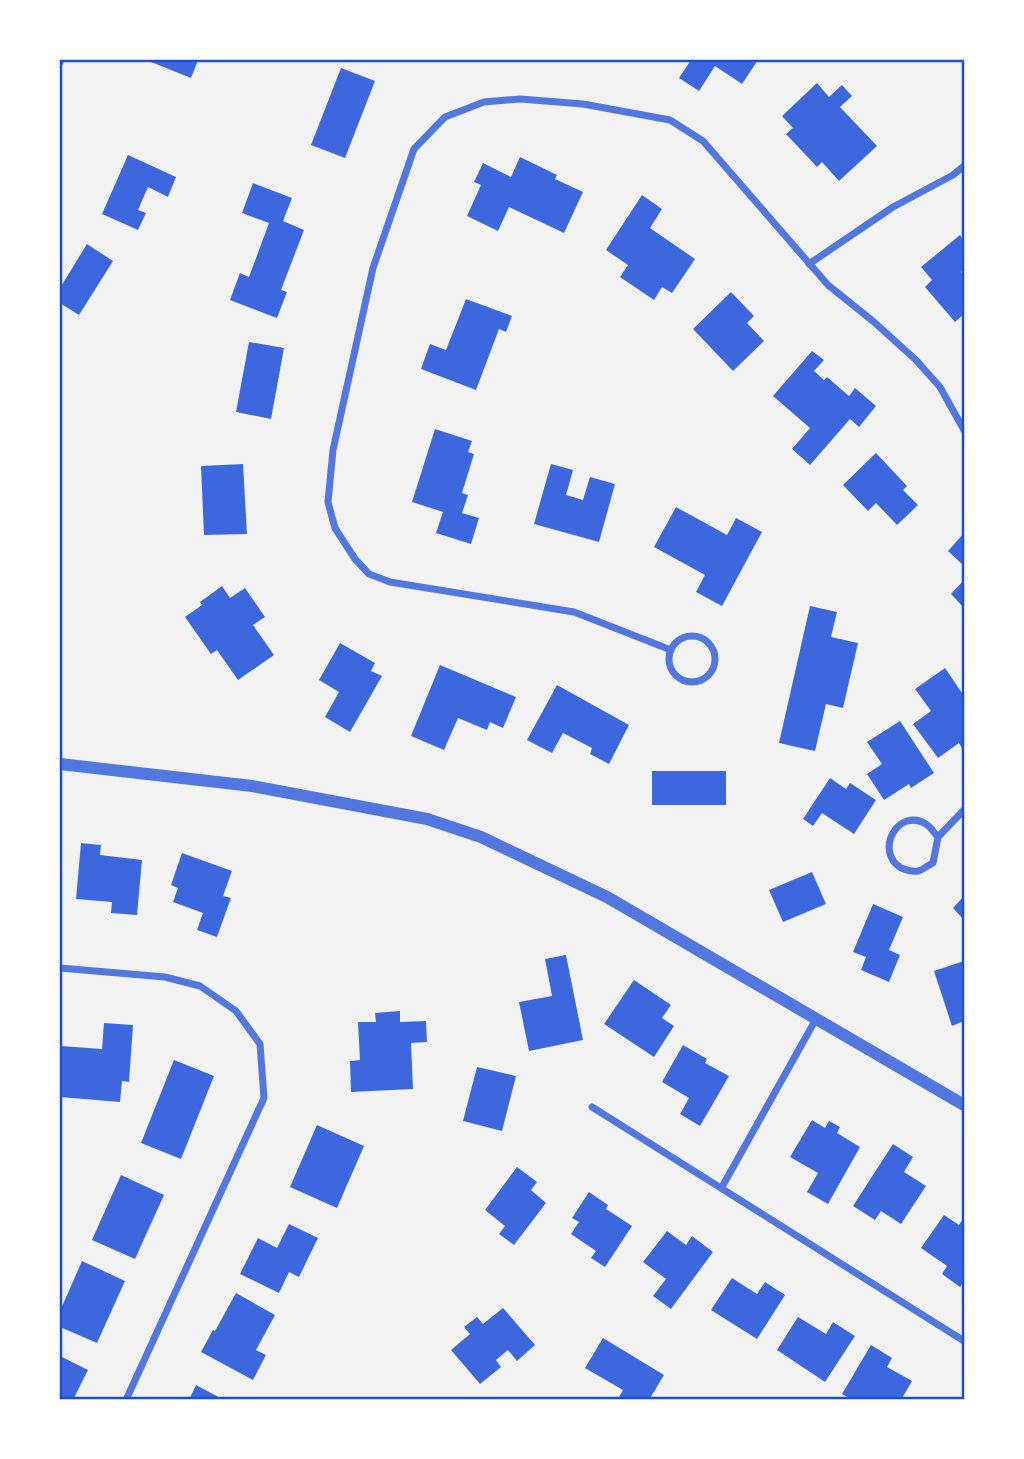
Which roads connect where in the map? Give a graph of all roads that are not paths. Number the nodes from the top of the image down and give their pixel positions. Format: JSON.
{"nodes":[{"id":1,"x":964,"y":166,"type":"edge"},
{"id":2,"x":809,"y":264,"type":"junction"},
{"id":3,"x":964,"y":430,"type":"edge"},
{"id":4,"x":671,"y":650,"type":"junction"},
{"id":5,"x":60,"y":764,"type":"edge"},
{"id":6,"x":964,"y":810,"type":"edge"},
{"id":7,"x":938,"y":837,"type":"junction"},
{"id":8,"x":60,"y":968,"type":"edge"},
{"id":9,"x":816,"y":1019,"type":"junction"},
{"id":10,"x":964,"y":1105,"type":"edge"},
{"id":11,"x":592,"y":1107,"type":"dead end"},
{"id":12,"x":722,"y":1187,"type":"junction"},
{"id":13,"x":964,"y":1341,"type":"edge"},
{"id":14,"x":126,"y":1399,"type":"edge"}],
"edges":[{"from":1,"to":2,"type":"street"},
{"from":2,"to":3,"type":"street"},
{"from":2,"to":4,"type":"street"},
{"from":4,"to":4,"type":"street"},
{"from":5,"to":9,"type":"street"},
{"from":6,"to":7,"type":"street"},
{"from":7,"to":7,"type":"street"},
{"from":8,"to":14,"type":"street"},
{"from":9,"to":10,"type":"street"},
{"from":9,"to":12,"type":"street"},
{"from":11,"to":12,"type":"street"},
{"from":12,"to":13,"type":"street"}]}
